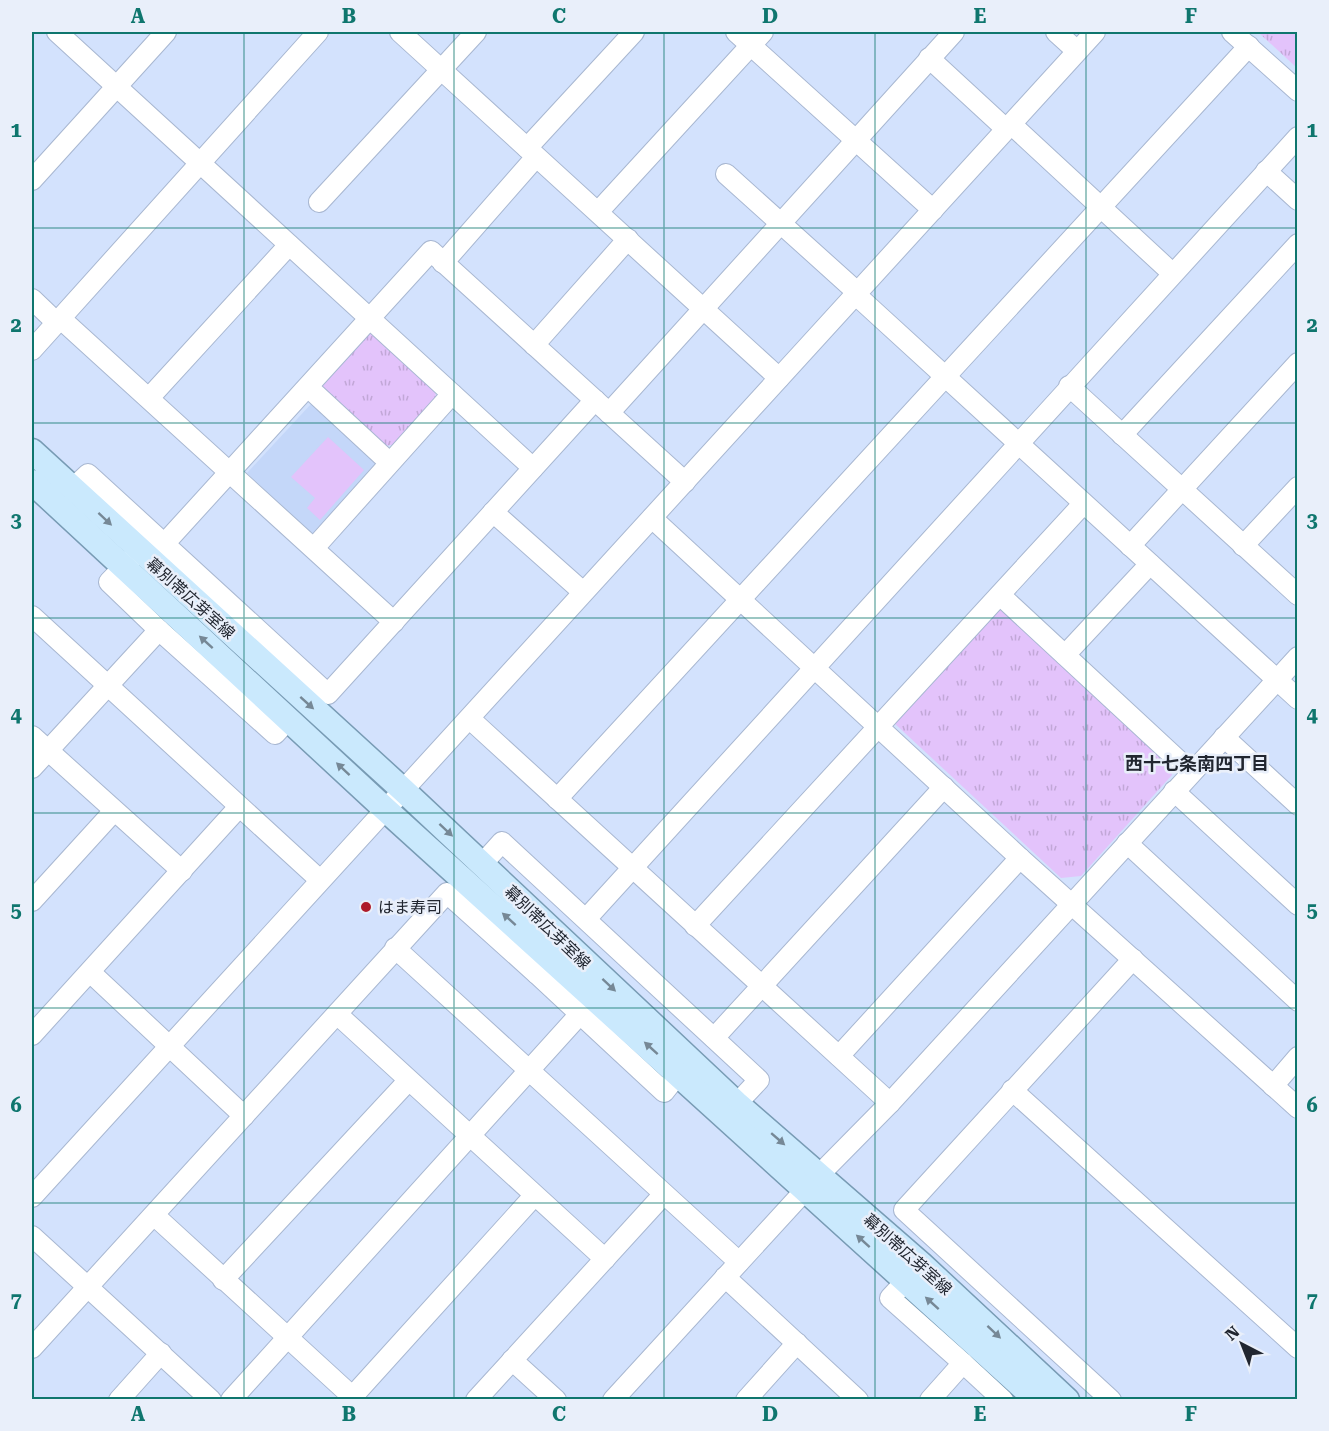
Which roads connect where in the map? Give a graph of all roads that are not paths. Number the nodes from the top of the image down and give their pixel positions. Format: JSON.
{"nodes":[{"id":1,"x":57,"y":32,"type":"edge"},
{"id":2,"x":166,"y":32,"type":"edge"},
{"id":3,"x":318,"y":32,"type":"edge"},
{"id":4,"x":400,"y":32,"type":"edge"},
{"id":5,"x":476,"y":32,"type":"edge"},
{"id":6,"x":634,"y":32,"type":"edge"},
{"id":7,"x":736,"y":32,"type":"edge"},
{"id":8,"x":954,"y":32,"type":"edge"},
{"id":9,"x":1056,"y":32,"type":"edge"},
{"id":10,"x":1095,"y":32,"type":"edge"},
{"id":11,"x":1232,"y":32,"type":"edge"},
{"id":12,"x":757,"y":38,"type":"edge"},
{"id":13,"x":1249,"y":46,"type":"junction"},
{"id":14,"x":1077,"y":51,"type":"junction"},
{"id":15,"x":929,"y":58,"type":"junction"},
{"id":16,"x":442,"y":69,"type":"junction"},
{"id":17,"x":116,"y":86,"type":"junction"},
{"id":18,"x":1298,"y":92,"type":"edge"},
{"id":19,"x":1009,"y":127,"type":"junction"},
{"id":20,"x":1298,"y":137,"type":"edge"},
{"id":21,"x":855,"y":139,"type":"junction"},
{"id":22,"x":532,"y":152,"type":"junction"},
{"id":23,"x":200,"y":163,"type":"junction"},
{"id":24,"x":1266,"y":171,"type":"junction"},
{"id":25,"x":726,"y":174,"type":"dead end"},
{"id":26,"x":32,"y":180,"type":"edge"},
{"id":27,"x":1298,"y":200,"type":"edge"},
{"id":28,"x":319,"y":202,"type":"dead end"},
{"id":29,"x":1101,"y":208,"type":"junction"},
{"id":30,"x":933,"y":210,"type":"junction"},
{"id":31,"x":598,"y":212,"type":"junction"},
{"id":32,"x":781,"y":221,"type":"junction"},
{"id":33,"x":628,"y":239,"type":"junction"},
{"id":34,"x":1298,"y":244,"type":"edge"},
{"id":35,"x":289,"y":245,"type":"junction"},
{"id":36,"x":443,"y":263,"type":"junction"},
{"id":37,"x":1172,"y":273,"type":"junction"},
{"id":38,"x":856,"y":293,"type":"junction"},
{"id":39,"x":32,"y":299,"type":"edge"},
{"id":40,"x":704,"y":309,"type":"junction"},
{"id":41,"x":370,"y":319,"type":"junction"},
{"id":42,"x":58,"y":320,"type":"junction"},
{"id":43,"x":534,"y":345,"type":"junction"},
{"id":44,"x":32,"y":350,"type":"edge"},
{"id":45,"x":1298,"y":363,"type":"edge"},
{"id":46,"x":947,"y":377,"type":"junction"},
{"id":47,"x":778,"y":378,"type":"junction"},
{"id":48,"x":1069,"y":386,"type":"junction"},
{"id":49,"x":309,"y":388,"type":"junction"},
{"id":50,"x":452,"y":394,"type":"junction"},
{"id":51,"x":148,"y":398,"type":"junction"},
{"id":52,"x":602,"y":406,"type":"junction"},
{"id":53,"x":1122,"y":435,"type":"junction"},
{"id":54,"x":1018,"y":443,"type":"junction"},
{"id":55,"x":32,"y":451,"type":"edge"},
{"id":56,"x":389,"y":462,"type":"junction"},
{"id":57,"x":533,"y":468,"type":"junction"},
{"id":58,"x":231,"y":472,"type":"junction"},
{"id":59,"x":32,"y":482,"type":"edge"},
{"id":60,"x":685,"y":482,"type":"junction"},
{"id":61,"x":1298,"y":487,"type":"edge"},
{"id":62,"x":72,"y":489,"type":"junction"},
{"id":63,"x":1182,"y":489,"type":"junction"},
{"id":64,"x":1083,"y":504,"type":"junction"},
{"id":65,"x":493,"y":512,"type":"junction"},
{"id":66,"x":652,"y":518,"type":"junction"},
{"id":67,"x":165,"y":543,"type":"junction"},
{"id":68,"x":1130,"y":546,"type":"junction"},
{"id":69,"x":1243,"y":546,"type":"junction"},
{"id":70,"x":314,"y":548,"type":"junction"},
{"id":71,"x":131,"y":559,"type":"junction"},
{"id":72,"x":1150,"y":564,"type":"junction"},
{"id":73,"x":583,"y":592,"type":"junction"},
{"id":74,"x":1000,"y":595,"type":"junction"},
{"id":75,"x":1298,"y":596,"type":"edge"},
{"id":76,"x":740,"y":599,"type":"junction"},
{"id":77,"x":32,"y":616,"type":"edge"},
{"id":78,"x":394,"y":622,"type":"junction"},
{"id":79,"x":159,"y":630,"type":"junction"},
{"id":80,"x":1065,"y":655,"type":"junction"},
{"id":81,"x":1298,"y":657,"type":"edge"},
{"id":82,"x":263,"y":664,"type":"junction"},
{"id":83,"x":815,"y":668,"type":"junction"},
{"id":84,"x":1276,"y":680,"type":"junction"},
{"id":85,"x":108,"y":686,"type":"junction"},
{"id":86,"x":1298,"y":699,"type":"edge"},
{"id":87,"x":289,"y":719,"type":"junction"},
{"id":88,"x":470,"y":719,"type":"junction"},
{"id":89,"x":879,"y":727,"type":"junction"},
{"id":90,"x":32,"y":736,"type":"edge"},
{"id":91,"x":1224,"y":737,"type":"junction"},
{"id":92,"x":48,"y":750,"type":"junction"},
{"id":93,"x":32,"y":768,"type":"edge"},
{"id":94,"x":1191,"y":772,"type":"junction"},
{"id":95,"x":944,"y":787,"type":"junction"},
{"id":96,"x":403,"y":790,"type":"junction"},
{"id":97,"x":1174,"y":791,"type":"junction"},
{"id":98,"x":557,"y":799,"type":"junction"},
{"id":99,"x":1298,"y":806,"type":"edge"},
{"id":100,"x":239,"y":807,"type":"junction"},
{"id":101,"x":386,"y":809,"type":"junction"},
{"id":102,"x":114,"y":811,"type":"junction"},
{"id":103,"x":1126,"y":843,"type":"junction"},
{"id":104,"x":1020,"y":858,"type":"junction"},
{"id":105,"x":483,"y":863,"type":"junction"},
{"id":106,"x":633,"y":869,"type":"junction"},
{"id":107,"x":182,"y":871,"type":"junction"},
{"id":108,"x":320,"y":880,"type":"junction"},
{"id":109,"x":32,"y":901,"type":"edge"},
{"id":110,"x":1071,"y":903,"type":"junction"},
{"id":111,"x":1298,"y":905,"type":"edge"},
{"id":112,"x":586,"y":919,"type":"junction"},
{"id":113,"x":695,"y":926,"type":"junction"},
{"id":114,"x":395,"y":948,"type":"junction"},
{"id":115,"x":552,"y":959,"type":"junction"},
{"id":116,"x":1133,"y":959,"type":"junction"},
{"id":117,"x":90,"y":972,"type":"junction"},
{"id":118,"x":762,"y":986,"type":"junction"},
{"id":119,"x":1298,"y":1001,"type":"edge"},
{"id":120,"x":337,"y":1014,"type":"junction"},
{"id":121,"x":580,"y":1014,"type":"junction"},
{"id":122,"x":32,"y":1035,"type":"edge"},
{"id":123,"x":714,"y":1038,"type":"junction"},
{"id":124,"x":169,"y":1046,"type":"junction"},
{"id":125,"x":839,"y":1056,"type":"junction"},
{"id":126,"x":1298,"y":1057,"type":"edge"},
{"id":127,"x":528,"y":1070,"type":"junction"},
{"id":128,"x":679,"y":1073,"type":"junction"},
{"id":129,"x":408,"y":1081,"type":"junction"},
{"id":130,"x":1273,"y":1086,"type":"junction"},
{"id":131,"x":1012,"y":1090,"type":"junction"},
{"id":132,"x":890,"y":1103,"type":"junction"},
{"id":133,"x":1298,"y":1108,"type":"edge"},
{"id":134,"x":731,"y":1109,"type":"junction"},
{"id":135,"x":244,"y":1116,"type":"junction"},
{"id":136,"x":470,"y":1136,"type":"junction"},
{"id":137,"x":813,"y":1182,"type":"junction"},
{"id":138,"x":664,"y":1194,"type":"junction"},
{"id":139,"x":534,"y":1196,"type":"junction"},
{"id":140,"x":32,"y":1197,"type":"edge"},
{"id":141,"x":155,"y":1216,"type":"junction"},
{"id":142,"x":32,"y":1236,"type":"edge"},
{"id":143,"x":605,"y":1259,"type":"junction"},
{"id":144,"x":739,"y":1262,"type":"junction"},
{"id":145,"x":913,"y":1272,"type":"junction"},
{"id":146,"x":725,"y":1277,"type":"junction"},
{"id":147,"x":223,"y":1280,"type":"junction"},
{"id":148,"x":985,"y":1284,"type":"junction"},
{"id":149,"x":87,"y":1288,"type":"junction"},
{"id":150,"x":966,"y":1306,"type":"junction"},
{"id":151,"x":286,"y":1338,"type":"junction"},
{"id":152,"x":796,"y":1343,"type":"junction"},
{"id":153,"x":32,"y":1348,"type":"edge"},
{"id":154,"x":1298,"y":1348,"type":"edge"},
{"id":155,"x":161,"y":1353,"type":"junction"},
{"id":156,"x":512,"y":1360,"type":"junction"},
{"id":157,"x":963,"y":1363,"type":"junction"},
{"id":158,"x":354,"y":1398,"type":"edge"},
{"id":159,"x":746,"y":1399,"type":"edge"},
{"id":160,"x":119,"y":1400,"type":"edge"},
{"id":161,"x":211,"y":1400,"type":"edge"},
{"id":162,"x":231,"y":1400,"type":"edge"},
{"id":163,"x":476,"y":1400,"type":"edge"},
{"id":164,"x":556,"y":1400,"type":"edge"},
{"id":165,"x":613,"y":1400,"type":"edge"},
{"id":166,"x":858,"y":1400,"type":"edge"},
{"id":167,"x":930,"y":1400,"type":"edge"},
{"id":168,"x":1003,"y":1400,"type":"edge"},
{"id":169,"x":1037,"y":1400,"type":"edge"},
{"id":170,"x":1067,"y":1400,"type":"edge"},
{"id":171,"x":1111,"y":1400,"type":"edge"}],
"edges":[{"from":1,"to":17,"type":"street"},
{"from":2,"to":17,"type":"street"},
{"from":3,"to":23,"type":"street"},
{"from":4,"to":16,"type":"street"},
{"from":5,"to":16,"type":"street"},
{"from":6,"to":22,"type":"street"},
{"from":7,"to":12,"type":"street"},
{"from":8,"to":15,"type":"street"},
{"from":9,"to":14,"type":"street"},
{"from":10,"to":14,"type":"street"},
{"from":11,"to":13,"type":"street"},
{"from":12,"to":21,"type":"street"},
{"from":12,"to":31,"type":"street"},
{"from":13,"to":18,"type":"street"},
{"from":13,"to":29,"type":"street"},
{"from":14,"to":19,"type":"street"},
{"from":15,"to":19,"type":"street"},
{"from":15,"to":21,"type":"street"},
{"from":16,"to":22,"type":"street"},
{"from":16,"to":28,"type":"street"},
{"from":17,"to":23,"type":"street"},
{"from":17,"to":26,"type":"street"},
{"from":19,"to":29,"type":"street"},
{"from":19,"to":30,"type":"street"},
{"from":20,"to":24,"type":"street"},
{"from":21,"to":30,"type":"street"},
{"from":21,"to":32,"type":"street"},
{"from":22,"to":31,"type":"street"},
{"from":22,"to":36,"type":"street"},
{"from":23,"to":35,"type":"street"},
{"from":23,"to":42,"type":"street"},
{"from":24,"to":27,"type":"street"},
{"from":24,"to":37,"type":"street"},
{"from":25,"to":32,"type":"street"},
{"from":29,"to":37,"type":"street"},
{"from":29,"to":46,"type":"street"},
{"from":30,"to":38,"type":"street"},
{"from":31,"to":33,"type":"street"},
{"from":32,"to":38,"type":"street"},
{"from":32,"to":40,"type":"street"},
{"from":33,"to":40,"type":"street"},
{"from":33,"to":43,"type":"street"},
{"from":34,"to":53,"type":"street"},
{"from":35,"to":41,"type":"street"},
{"from":35,"to":51,"type":"street"},
{"from":36,"to":41,"type":"street"},
{"from":36,"to":43,"type":"street"},
{"from":37,"to":48,"type":"street"},
{"from":38,"to":46,"type":"street"},
{"from":38,"to":47,"type":"street"},
{"from":39,"to":42,"type":"street"},
{"from":40,"to":47,"type":"street"},
{"from":40,"to":52,"type":"street"},
{"from":41,"to":49,"type":"street"},
{"from":41,"to":50,"type":"street"},
{"from":42,"to":44,"type":"street"},
{"from":42,"to":51,"type":"street"},
{"from":43,"to":52,"type":"street"},
{"from":45,"to":63,"type":"street"},
{"from":46,"to":54,"type":"street"},
{"from":46,"to":76,"type":"street"},
{"from":47,"to":60,"type":"street"},
{"from":48,"to":53,"type":"street"},
{"from":48,"to":54,"type":"street"},
{"from":49,"to":56,"type":"street"},
{"from":49,"to":58,"type":"street"},
{"from":50,"to":56,"type":"street"},
{"from":50,"to":57,"type":"street"},
{"from":51,"to":58,"type":"street"},
{"from":52,"to":57,"type":"street"},
{"from":52,"to":60,"type":"street"},
{"from":53,"to":63,"type":"street"},
{"from":54,"to":64,"type":"street"},
{"from":54,"to":83,"type":"street"},
{"from":55,"to":62,"type":"main road","name":"幕別帯広芽室線"},
{"from":56,"to":70,"type":"street"},
{"from":57,"to":65,"type":"street"},
{"from":58,"to":67,"type":"street"},
{"from":58,"to":70,"type":"street"},
{"from":59,"to":71,"type":"main road","name":"幕別帯広芽室線"},
{"from":60,"to":66,"type":"street"},
{"from":61,"to":69,"type":"street"},
{"from":62,"to":67,"type":"street"},
{"from":62,"to":71,"type":"main road","name":"幕別帯広芽室線","one_way":true},
{"from":63,"to":68,"type":"street"},
{"from":63,"to":69,"type":"street"},
{"from":64,"to":68,"type":"street"},
{"from":64,"to":74,"type":"street"},
{"from":65,"to":73,"type":"street"},
{"from":65,"to":78,"type":"street"},
{"from":66,"to":73,"type":"street"},
{"from":66,"to":76,"type":"street"},
{"from":67,"to":82,"type":"street"},
{"from":68,"to":72,"type":"street"},
{"from":69,"to":75,"type":"street"},
{"from":70,"to":78,"type":"street"},
{"from":71,"to":79,"type":"street"},
{"from":71,"to":82,"type":"main road","name":"幕別帯広芽室線"},
{"from":72,"to":80,"type":"street"},
{"from":72,"to":84,"type":"street"},
{"from":73,"to":88,"type":"street"},
{"from":74,"to":80,"type":"street"},
{"from":74,"to":89,"type":"street"},
{"from":76,"to":83,"type":"street"},
{"from":76,"to":98,"type":"street"},
{"from":77,"to":85,"type":"street"},
{"from":78,"to":82,"type":"street"},
{"from":79,"to":85,"type":"street"},
{"from":79,"to":87,"type":"street"},
{"from":80,"to":94,"type":"street"},
{"from":81,"to":84,"type":"street"},
{"from":82,"to":87,"type":"main road","name":"幕別帯広芽室線"},
{"from":82,"to":96,"type":"main road","name":"幕別帯広芽室線","one_way":true},
{"from":83,"to":89,"type":"street"},
{"from":83,"to":106,"type":"street"},
{"from":84,"to":86,"type":"street"},
{"from":84,"to":91,"type":"street"},
{"from":85,"to":92,"type":"street"},
{"from":85,"to":100,"type":"street"},
{"from":101,"to":87,"type":"main road","name":"幕別帯広芽室線","one_way":true},
{"from":88,"to":96,"type":"street"},
{"from":88,"to":98,"type":"street"},
{"from":89,"to":95,"type":"street"},
{"from":89,"to":113,"type":"street"},
{"from":90,"to":92,"type":"street"},
{"from":91,"to":94,"type":"street"},
{"from":91,"to":99,"type":"street"},
{"from":92,"to":93,"type":"street"},
{"from":92,"to":102,"type":"street"},
{"from":94,"to":97,"type":"street"},
{"from":95,"to":104,"type":"street"},
{"from":95,"to":118,"type":"street"},
{"from":96,"to":101,"type":"street"},
{"from":96,"to":105,"type":"main road","name":"幕別帯広芽室線","one_way":true},
{"from":97,"to":103,"type":"street"},
{"from":97,"to":111,"type":"street"},
{"from":98,"to":106,"type":"street"},
{"from":100,"to":107,"type":"street"},
{"from":100,"to":108,"type":"street"},
{"from":101,"to":108,"type":"street"},
{"from":115,"to":101,"type":"main road","name":"幕別帯広芽室線","one_way":true},
{"from":102,"to":107,"type":"street"},
{"from":102,"to":109,"type":"street"},
{"from":103,"to":110,"type":"street"},
{"from":103,"to":119,"type":"street"},
{"from":104,"to":110,"type":"street"},
{"from":104,"to":125,"type":"street"},
{"from":105,"to":112,"type":"street"},
{"from":105,"to":115,"type":"main road","name":"幕別帯広芽室線"},
{"from":106,"to":112,"type":"street"},
{"from":106,"to":113,"type":"street"},
{"from":107,"to":117,"type":"street"},
{"from":108,"to":124,"type":"street"},
{"from":110,"to":116,"type":"street"},
{"from":110,"to":132,"type":"street"},
{"from":112,"to":123,"type":"street"},
{"from":113,"to":118,"type":"street"},
{"from":114,"to":115,"type":"street"},
{"from":114,"to":120,"type":"street"},
{"from":114,"to":127,"type":"street"},
{"from":115,"to":121,"type":"street"},
{"from":128,"to":115,"type":"main road","name":"幕別帯広芽室線","one_way":true},
{"from":115,"to":134,"type":"main road","name":"幕別帯広芽室線","one_way":true},
{"from":116,"to":130,"type":"street"},
{"from":116,"to":131,"type":"street"},
{"from":117,"to":122,"type":"street"},
{"from":117,"to":124,"type":"street"},
{"from":118,"to":123,"type":"street"},
{"from":118,"to":125,"type":"street"},
{"from":120,"to":129,"type":"street"},
{"from":120,"to":135,"type":"street"},
{"from":121,"to":127,"type":"street"},
{"from":121,"to":128,"type":"street"},
{"from":123,"to":134,"type":"street"},
{"from":124,"to":135,"type":"street"},
{"from":124,"to":140,"type":"street"},
{"from":125,"to":132,"type":"street"},
{"from":126,"to":130,"type":"street"},
{"from":127,"to":136,"type":"street"},
{"from":127,"to":138,"type":"street"},
{"from":128,"to":134,"type":"main road","name":"幕別帯広芽室線"},
{"from":129,"to":136,"type":"street"},
{"from":129,"to":147,"type":"street"},
{"from":130,"to":133,"type":"street"},
{"from":131,"to":148,"type":"street"},
{"from":131,"to":154,"type":"street"},
{"from":132,"to":137,"type":"street"},
{"from":134,"to":137,"type":"main road","name":"幕別帯広芽室線"},
{"from":135,"to":141,"type":"street"},
{"from":136,"to":139,"type":"street"},
{"from":136,"to":151,"type":"street"},
{"from":137,"to":144,"type":"street"},
{"from":137,"to":145,"type":"main road","name":"幕別帯広芽室線"},
{"from":138,"to":143,"type":"street"},
{"from":138,"to":144,"type":"street"},
{"from":139,"to":143,"type":"street"},
{"from":139,"to":158,"type":"street"},
{"from":141,"to":147,"type":"street"},
{"from":141,"to":149,"type":"street"},
{"from":142,"to":149,"type":"street"},
{"from":143,"to":156,"type":"street"},
{"from":144,"to":146,"type":"street"},
{"from":145,"to":150,"type":"main road","name":"幕別帯広芽室線"},
{"from":145,"to":157,"type":"street"},
{"from":169,"to":145,"type":"main road","name":"幕別帯広芽室線","one_way":true},
{"from":146,"to":152,"type":"street"},
{"from":146,"to":165,"type":"street"},
{"from":147,"to":151,"type":"street"},
{"from":148,"to":150,"type":"street"},
{"from":148,"to":171,"type":"street"},
{"from":149,"to":153,"type":"street"},
{"from":149,"to":155,"type":"street"},
{"from":150,"to":170,"type":"main road","name":"幕別帯広芽室線","one_way":true},
{"from":151,"to":158,"type":"street"},
{"from":151,"to":162,"type":"street"},
{"from":152,"to":159,"type":"street"},
{"from":152,"to":166,"type":"street"},
{"from":155,"to":160,"type":"street"},
{"from":155,"to":161,"type":"street"},
{"from":156,"to":163,"type":"street"},
{"from":156,"to":164,"type":"street"},
{"from":157,"to":167,"type":"street"},
{"from":157,"to":168,"type":"street"}]}
